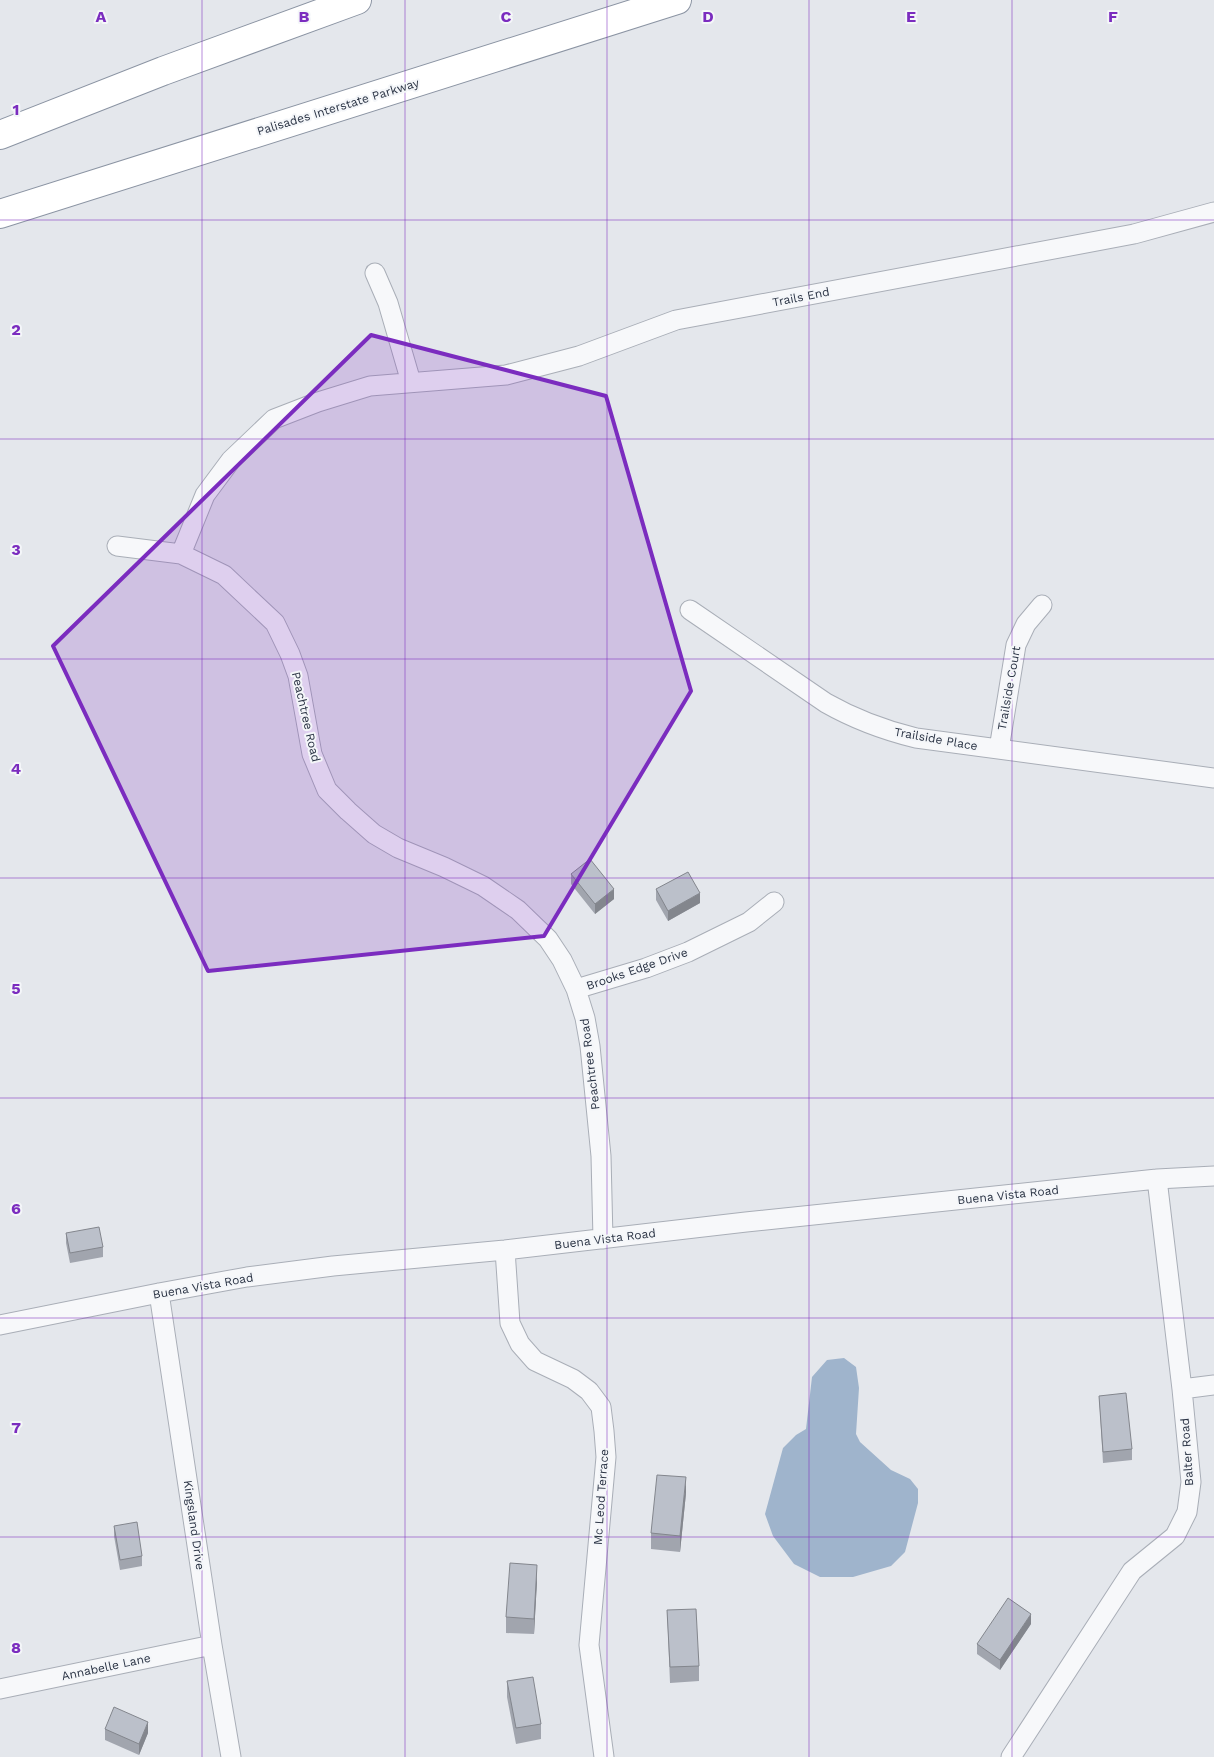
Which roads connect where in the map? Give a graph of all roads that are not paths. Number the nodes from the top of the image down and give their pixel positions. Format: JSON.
{"nodes":[{"id":1,"x":357,"y":0,"type":"edge"},
{"id":2,"x":677,"y":0,"type":"edge"},
{"id":3,"x":0,"y":135,"type":"edge"},
{"id":4,"x":1214,"y":212,"type":"edge"},
{"id":5,"x":0,"y":214,"type":"edge"},
{"id":6,"x":375,"y":273,"type":"dead end"},
{"id":7,"x":411,"y":382,"type":"junction"},
{"id":8,"x":117,"y":546,"type":"dead end"},
{"id":9,"x":181,"y":554,"type":"junction"},
{"id":10,"x":1042,"y":605,"type":"dead end"},
{"id":11,"x":690,"y":610,"type":"dead end"},
{"id":12,"x":999,"y":749,"type":"junction"},
{"id":13,"x":1214,"y":778,"type":"edge"},
{"id":14,"x":774,"y":902,"type":"dead end"},
{"id":15,"x":576,"y":989,"type":"junction"},
{"id":16,"x":1214,"y":1176,"type":"edge"},
{"id":17,"x":1157,"y":1179,"type":"junction"},
{"id":18,"x":603,"y":1239,"type":"junction"},
{"id":19,"x":505,"y":1250,"type":"junction"},
{"id":20,"x":159,"y":1293,"type":"junction"},
{"id":21,"x":0,"y":1325,"type":"edge"},
{"id":22,"x":1214,"y":1385,"type":"edge"},
{"id":23,"x":1182,"y":1389,"type":"junction"},
{"id":24,"x":212,"y":1645,"type":"junction"},
{"id":25,"x":0,"y":1689,"type":"edge"},
{"id":26,"x":231,"y":1757,"type":"edge"},
{"id":27,"x":604,"y":1757,"type":"edge"},
{"id":28,"x":1011,"y":1757,"type":"edge"}],
"edges":[{"from":1,"to":3,"type":"highway"},
{"from":2,"to":5,"type":"highway","name":"Palisades Interstate Parkway"},
{"from":4,"to":7,"type":"street","name":"Trails End"},
{"from":6,"to":7,"type":"street"},
{"from":7,"to":9,"type":"street","name":"Trails End"},
{"from":8,"to":9,"type":"street","name":"Peachtree Road"},
{"from":9,"to":15,"type":"street","name":"Peachtree Road"},
{"from":10,"to":12,"type":"street","name":"Trailside Court"},
{"from":11,"to":12,"type":"street","name":"Trailside Place"},
{"from":12,"to":13,"type":"street","name":"Trailside Place"},
{"from":14,"to":15,"type":"street","name":"Brooks Edge Drive"},
{"from":15,"to":18,"type":"street","name":"Peachtree Road"},
{"from":16,"to":17,"type":"street","name":"Buena Vista Road"},
{"from":17,"to":18,"type":"street","name":"Buena Vista Road"},
{"from":17,"to":23,"type":"street","name":"Balter Road"},
{"from":18,"to":19,"type":"street","name":"Buena Vista Road"},
{"from":19,"to":20,"type":"street","name":"Buena Vista Road"},
{"from":19,"to":27,"type":"street","name":"Mc Leod Terrace"},
{"from":20,"to":21,"type":"street","name":"Buena Vista Road"},
{"from":20,"to":24,"type":"street","name":"Kingsland Drive"},
{"from":22,"to":23,"type":"street"},
{"from":23,"to":28,"type":"street","name":"Balter Road"},
{"from":24,"to":25,"type":"street","name":"Annabelle Lane"},
{"from":24,"to":26,"type":"street","name":"Kingsland Drive"}]}
